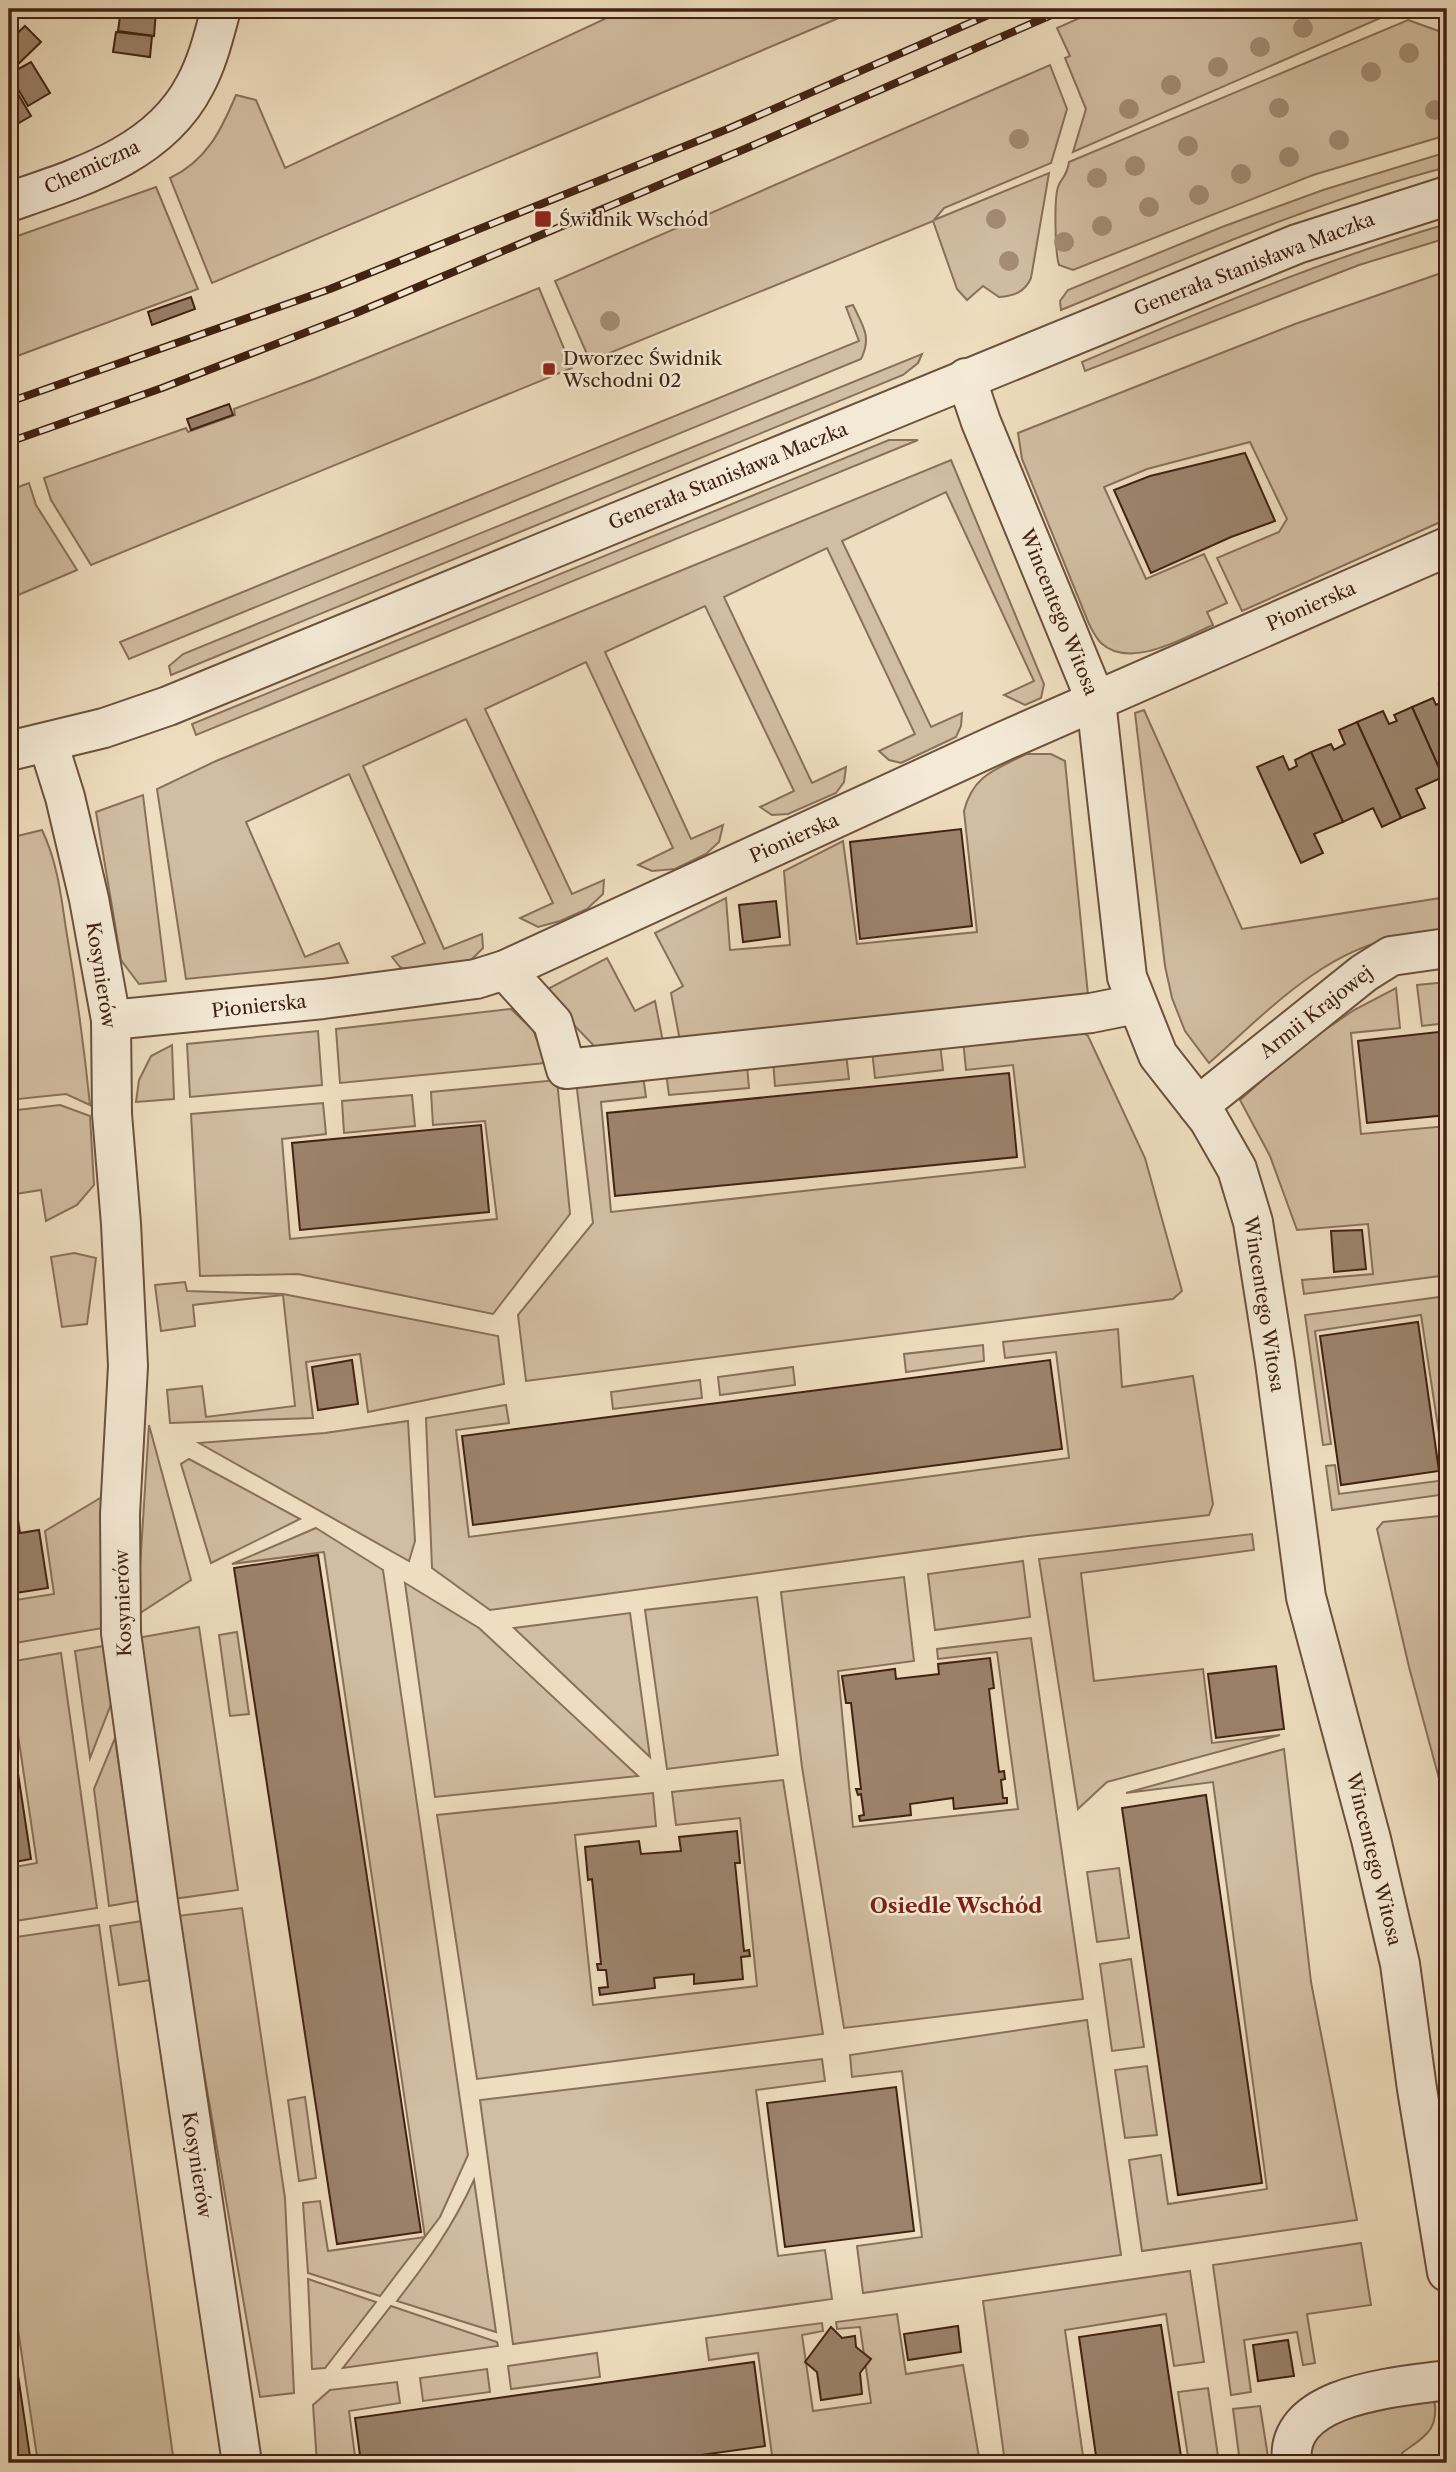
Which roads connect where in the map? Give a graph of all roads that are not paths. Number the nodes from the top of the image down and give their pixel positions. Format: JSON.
{"nodes":[{"id":1,"x":221,"y":9,"type":"edge"},
{"id":2,"x":1447,"y":196,"type":"edge"},
{"id":3,"x":9,"y":202,"type":"edge"},
{"id":4,"x":966,"y":378,"type":"junction"},
{"id":5,"x":1447,"y":547,"type":"edge"},
{"id":6,"x":1096,"y":701,"type":"junction"},
{"id":7,"x":48,"y":743,"type":"junction"},
{"id":8,"x":9,"y":751,"type":"edge"},
{"id":9,"x":1447,"y":948,"type":"edge"},
{"id":10,"x":505,"y":970,"type":"junction"},
{"id":11,"x":1136,"y":1004,"type":"junction"},
{"id":12,"x":111,"y":1020,"type":"junction"},
{"id":13,"x":1198,"y":1106,"type":"junction"},
{"id":14,"x":1447,"y":2272,"type":"edge"},
{"id":15,"x":1447,"y":2380,"type":"edge"},
{"id":16,"x":242,"y":2463,"type":"edge"},
{"id":17,"x":1292,"y":2463,"type":"edge"}],
"edges":[{"from":1,"to":3,"type":"street","name":"Chemiczna"},
{"from":2,"to":4,"type":"street","name":"Generała Stanisława Maczka"},
{"from":4,"to":6,"type":"street","name":"Wincentego Witosa"},
{"from":4,"to":7,"type":"street","name":"Generała Stanisława Maczka"},
{"from":5,"to":6,"type":"street","name":"Pionierska"},
{"from":6,"to":10,"type":"street","name":"Pionierska"},
{"from":6,"to":11,"type":"street","name":"Wincentego Witosa"},
{"from":7,"to":8,"type":"street","name":"Generała Stanisława Maczka"},
{"from":7,"to":12,"type":"street","name":"Kosynierów"},
{"from":9,"to":13,"type":"street","name":"Armii Krajowej"},
{"from":10,"to":11,"type":"street"},
{"from":10,"to":12,"type":"street","name":"Pionierska"},
{"from":11,"to":13,"type":"street","name":"Wincentego Witosa"},
{"from":12,"to":16,"type":"street","name":"Kosynierów"},
{"from":13,"to":14,"type":"street","name":"Wincentego Witosa"},
{"from":15,"to":17,"type":"street"}]}
